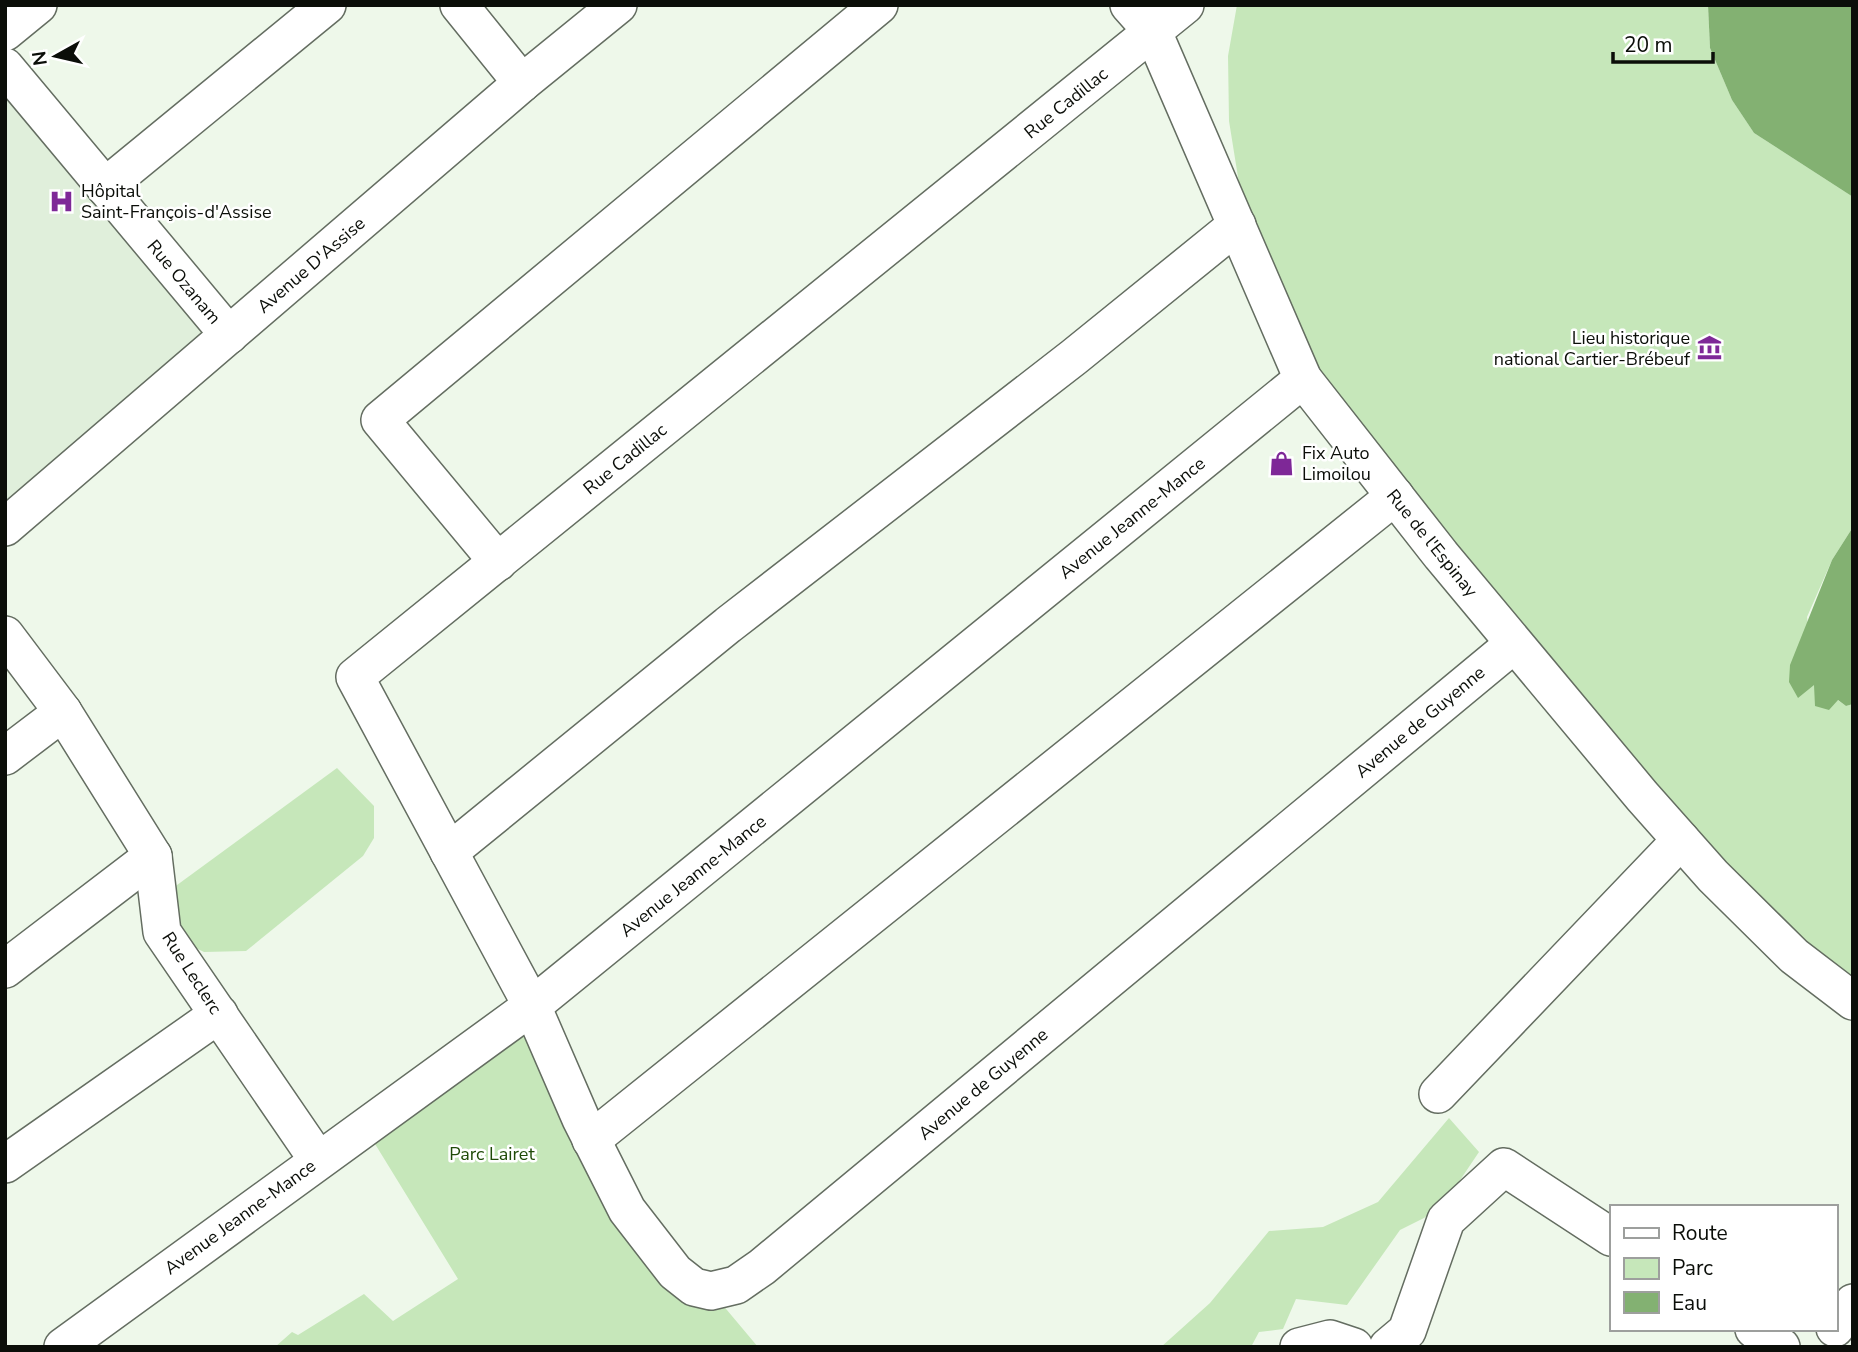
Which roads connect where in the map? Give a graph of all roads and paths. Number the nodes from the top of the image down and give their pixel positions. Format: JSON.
{"nodes":[{"id":1,"x":327,"y":5,"type":"edge"},
{"id":2,"x":459,"y":5,"type":"edge"},
{"id":3,"x":618,"y":5,"type":"edge"},
{"id":4,"x":879,"y":5,"type":"edge"},
{"id":5,"x":1129,"y":5,"type":"edge"},
{"id":6,"x":1185,"y":5,"type":"edge"},
{"id":7,"x":1153,"y":32,"type":"junction"},
{"id":8,"x":5,"y":67,"type":"edge"},
{"id":9,"x":522,"y":83,"type":"junction"},
{"id":10,"x":105,"y":187,"type":"junction"},
{"id":11,"x":1237,"y":225,"type":"junction"},
{"id":12,"x":229,"y":335,"type":"junction"},
{"id":13,"x":1303,"y":379,"type":"junction"},
{"id":14,"x":1395,"y":496,"type":"junction"},
{"id":15,"x":5,"y":527,"type":"edge"},
{"id":16,"x":498,"y":562,"type":"junction"},
{"id":17,"x":5,"y":635,"type":"edge"},
{"id":18,"x":1514,"y":644,"type":"junction"},
{"id":19,"x":63,"y":712,"type":"junction"},
{"id":20,"x":5,"y":755,"type":"edge"},
{"id":21,"x":1681,"y":840,"type":"junction"},
{"id":22,"x":449,"y":852,"type":"junction"},
{"id":23,"x":153,"y":856,"type":"junction"},
{"id":24,"x":5,"y":969,"type":"edge"},
{"id":25,"x":1853,"y":1001,"type":"edge"},
{"id":26,"x":533,"y":1006,"type":"junction"},
{"id":27,"x":219,"y":1014,"type":"junction"},
{"id":28,"x":1438,"y":1094,"type":"dead end"},
{"id":29,"x":592,"y":1140,"type":"junction"},
{"id":30,"x":318,"y":1160,"type":"junction"},
{"id":31,"x":5,"y":1164,"type":"edge"},
{"id":32,"x":1610,"y":1236,"type":"edge"},
{"id":33,"x":1853,"y":1303,"type":"edge"},
{"id":34,"x":1837,"y":1326,"type":"edge"},
{"id":35,"x":1757,"y":1331,"type":"edge"},
{"id":36,"x":1834,"y":1331,"type":"edge"},
{"id":37,"x":62,"y":1347,"type":"edge"},
{"id":38,"x":1299,"y":1347,"type":"edge"},
{"id":39,"x":1354,"y":1347,"type":"edge"},
{"id":40,"x":1388,"y":1347,"type":"edge"},
{"id":41,"x":1781,"y":1347,"type":"edge"},
{"id":42,"x":1822,"y":1347,"type":"edge"}],
"edges":[{"from":1,"to":10,"type":"street"},
{"from":2,"to":9,"type":"street"},
{"from":3,"to":9,"type":"street","name":"Avenue D'Assise"},
{"from":4,"to":16,"type":"street"},
{"from":5,"to":7,"type":"street","name":"Rue de l'Espinay"},
{"from":6,"to":7,"type":"street","name":"Rue Cadillac"},
{"from":7,"to":11,"type":"street","name":"Rue de l'Espinay"},
{"from":7,"to":16,"type":"street","name":"Rue Cadillac"},
{"from":8,"to":10,"type":"street","name":"Rue Ozanam"},
{"from":9,"to":12,"type":"street","name":"Avenue D'Assise"},
{"from":10,"to":12,"type":"street","name":"Rue Ozanam"},
{"from":11,"to":13,"type":"street","name":"Rue de l'Espinay"},
{"from":11,"to":22,"type":"street"},
{"from":12,"to":15,"type":"street","name":"Avenue D'Assise"},
{"from":13,"to":14,"type":"street","name":"Rue de l'Espinay"},
{"from":13,"to":26,"type":"street","name":"Avenue Jeanne-Mance"},
{"from":14,"to":18,"type":"street","name":"Rue de l'Espinay"},
{"from":14,"to":29,"type":"street"},
{"from":16,"to":22,"type":"street","name":"Rue Cadillac"},
{"from":17,"to":19,"type":"street","name":"Rue Leclerc"},
{"from":18,"to":21,"type":"street","name":"Rue de l'Espinay"},
{"from":18,"to":29,"type":"street","name":"Avenue de Guyenne"},
{"from":19,"to":20,"type":"street"},
{"from":19,"to":23,"type":"street","name":"Rue Leclerc"},
{"from":21,"to":25,"type":"street","name":"Rue de l'Espinay"},
{"from":21,"to":28,"type":"street"},
{"from":22,"to":26,"type":"street","name":"Rue Cadillac"},
{"from":23,"to":24,"type":"street"},
{"from":23,"to":27,"type":"street","name":"Rue Leclerc"},
{"from":26,"to":29,"type":"street","name":"Avenue de Guyenne"},
{"from":26,"to":30,"type":"street","name":"Avenue Jeanne-Mance"},
{"from":27,"to":30,"type":"street","name":"Rue Leclerc"},
{"from":27,"to":31,"type":"street"},
{"from":30,"to":37,"type":"street","name":"Avenue Jeanne-Mance"},
{"from":32,"to":40,"type":"street"},
{"from":33,"to":34,"type":"street"},
{"from":35,"to":41,"type":"street"},
{"from":36,"to":42,"type":"street"},
{"from":38,"to":39,"type":"street"}]}
